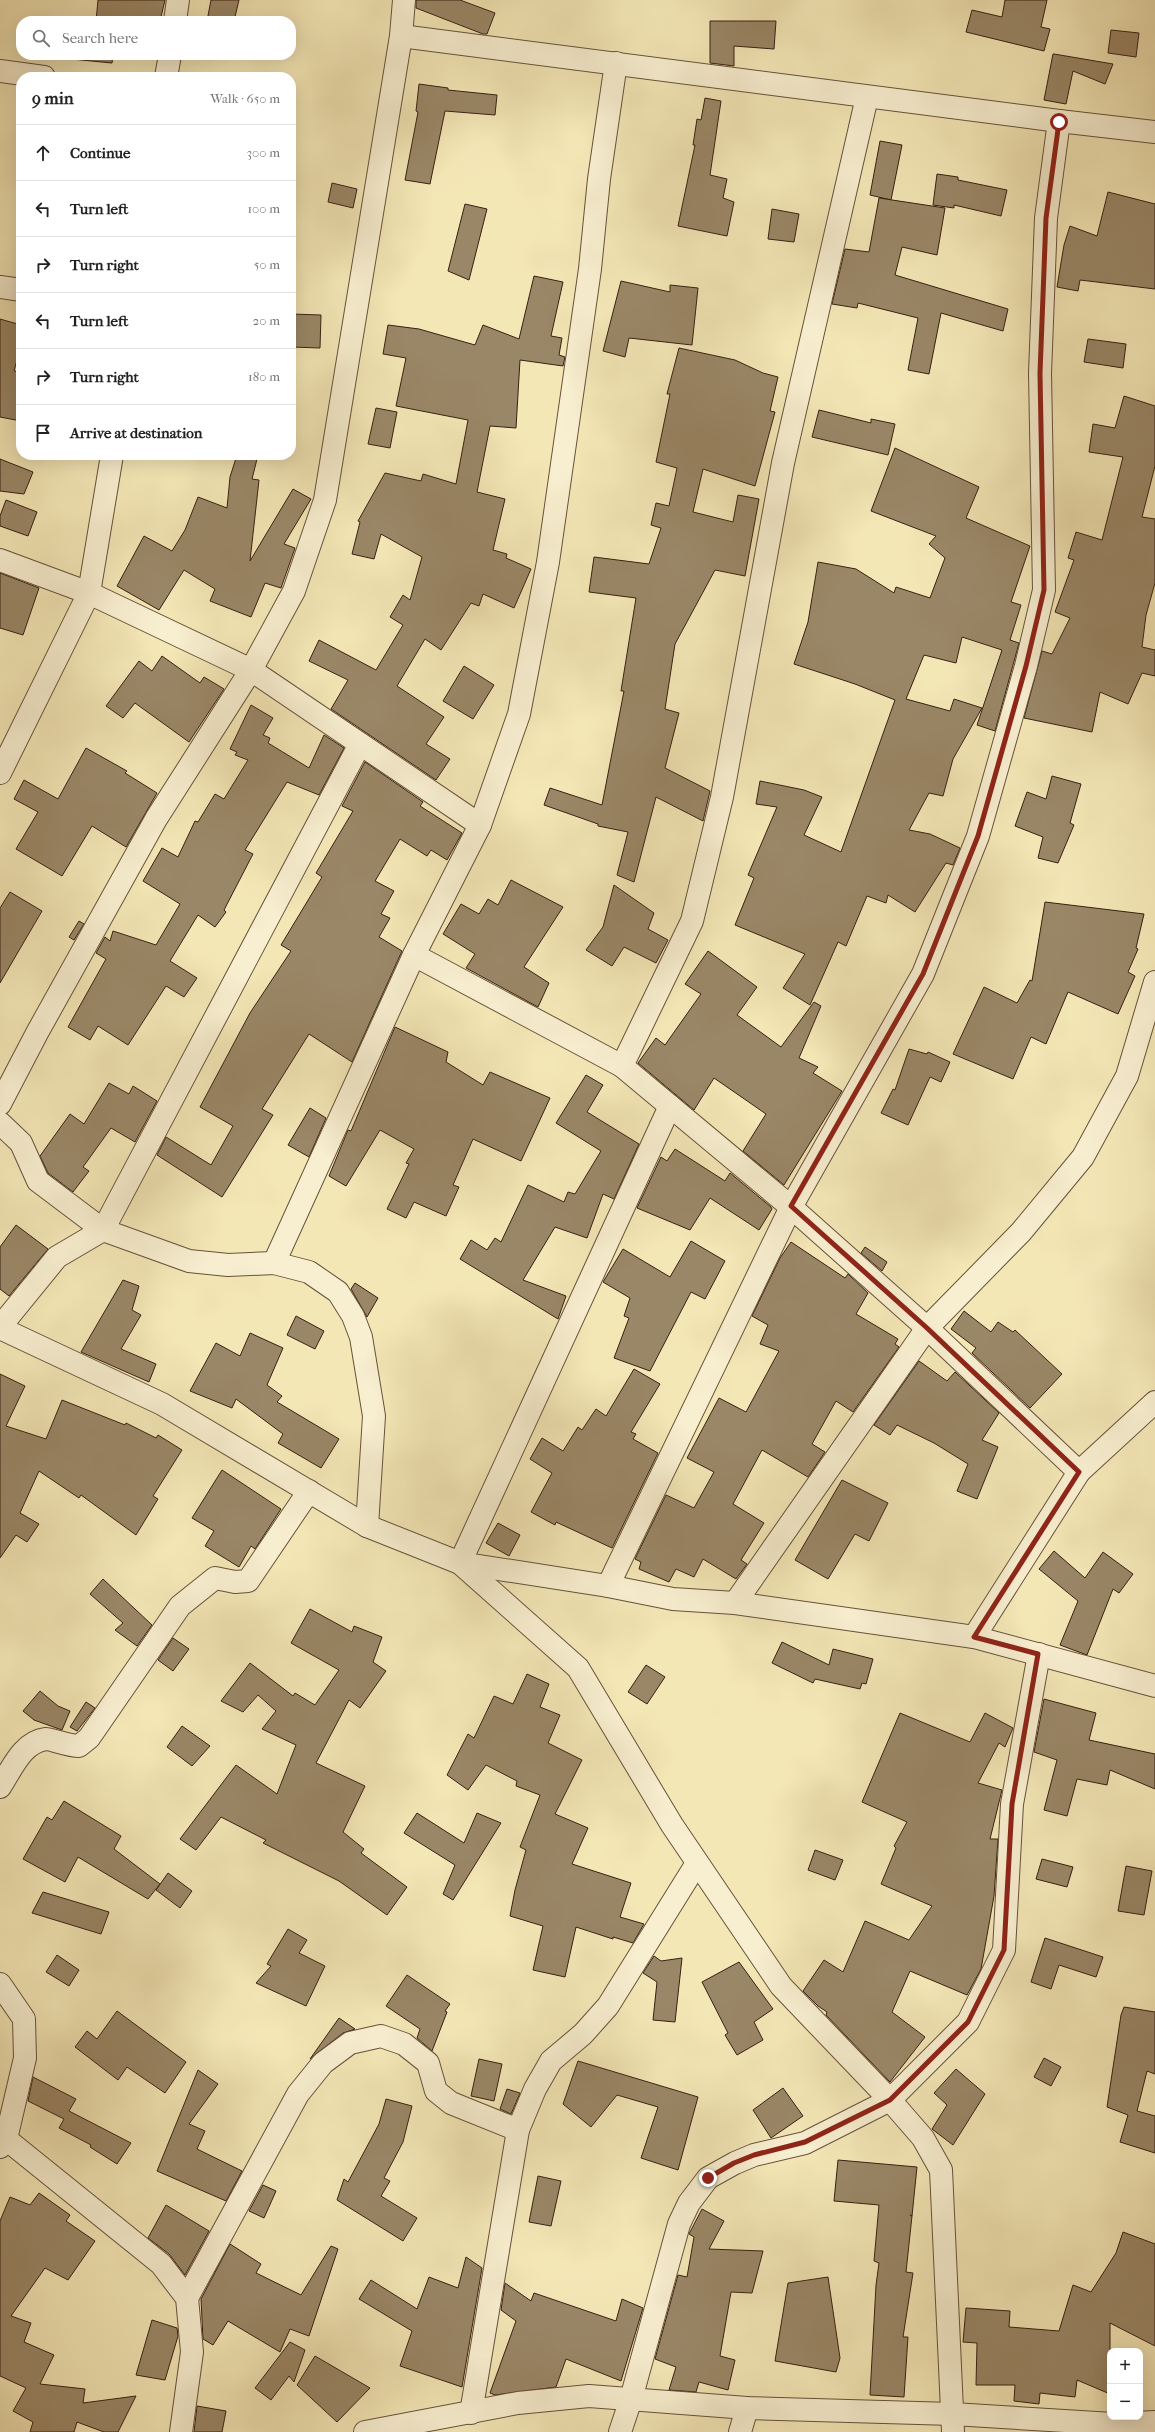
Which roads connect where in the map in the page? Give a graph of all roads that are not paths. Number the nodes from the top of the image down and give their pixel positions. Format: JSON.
{"nodes":[{"id":1,"x":178,"y":0,"type":"edge"},
{"id":2,"x":404,"y":0,"type":"edge"},
{"id":3,"x":176,"y":16,"type":"edge"},
{"id":4,"x":401,"y":36,"type":"junction"},
{"id":5,"x":169,"y":60,"type":"edge"},
{"id":6,"x":616,"y":63,"type":"junction"},
{"id":7,"x":0,"y":71,"type":"edge"},
{"id":8,"x":167,"y":72,"type":"edge"},
{"id":9,"x":16,"y":73,"type":"edge"},
{"id":10,"x":867,"y":97,"type":"junction"},
{"id":11,"x":1059,"y":122,"type":"junction"},
{"id":12,"x":1155,"y":132,"type":"edge"},
{"id":13,"x":0,"y":287,"type":"edge"},
{"id":14,"x":16,"y":289,"type":"edge"},
{"id":15,"x":111,"y":460,"type":"edge"},
{"id":16,"x":0,"y":560,"type":"edge"},
{"id":17,"x":89,"y":593,"type":"junction"},
{"id":18,"x":251,"y":670,"type":"junction"},
{"id":19,"x":360,"y":744,"type":"junction"},
{"id":20,"x":0,"y":773,"type":"edge"},
{"id":21,"x":480,"y":825,"type":"junction"},
{"id":22,"x":414,"y":955,"type":"junction"},
{"id":23,"x":1155,"y":982,"type":"edge"},
{"id":24,"x":622,"y":1066,"type":"junction"},
{"id":25,"x":0,"y":1104,"type":"edge"},
{"id":26,"x":670,"y":1106,"type":"junction"},
{"id":27,"x":0,"y":1123,"type":"edge"},
{"id":28,"x":791,"y":1206,"type":"junction"},
{"id":29,"x":103,"y":1230,"type":"junction"},
{"id":30,"x":274,"y":1263,"type":"junction"},
{"id":31,"x":0,"y":1328,"type":"edge"},
{"id":32,"x":927,"y":1328,"type":"junction"},
{"id":33,"x":1155,"y":1402,"type":"edge"},
{"id":34,"x":1079,"y":1472,"type":"junction"},
{"id":35,"x":308,"y":1491,"type":"junction"},
{"id":36,"x":367,"y":1526,"type":"junction"},
{"id":37,"x":460,"y":1563,"type":"junction"},
{"id":38,"x":608,"y":1586,"type":"junction"},
{"id":39,"x":735,"y":1604,"type":"junction"},
{"id":40,"x":974,"y":1637,"type":"junction"},
{"id":41,"x":1038,"y":1654,"type":"junction"},
{"id":42,"x":1155,"y":1686,"type":"edge"},
{"id":43,"x":0,"y":1787,"type":"edge"},
{"id":44,"x":697,"y":1863,"type":"junction"},
{"id":45,"x":0,"y":1984,"type":"edge"},
{"id":46,"x":890,"y":2100,"type":"junction"},
{"id":47,"x":518,"y":2130,"type":"junction"},
{"id":48,"x":3,"y":2143,"type":"edge"},
{"id":49,"x":187,"y":2298,"type":"junction"},
{"id":50,"x":631,"y":2399,"type":"junction"},
{"id":51,"x":747,"y":2408,"type":"junction"},
{"id":52,"x":471,"y":2413,"type":"junction"},
{"id":53,"x":1155,"y":2422,"type":"edge"},
{"id":54,"x":953,"y":2423,"type":"edge"},
{"id":55,"x":181,"y":2432,"type":"edge"},
{"id":56,"x":365,"y":2432,"type":"edge"},
{"id":57,"x":620,"y":2432,"type":"edge"},
{"id":58,"x":740,"y":2432,"type":"edge"}],
"edges":[{"from":1,"to":3,"type":"street"},
{"from":2,"to":4,"type":"street"},
{"from":4,"to":6,"type":"street"},
{"from":4,"to":18,"type":"street"},
{"from":5,"to":8,"type":"street"},
{"from":6,"to":10,"type":"street"},
{"from":6,"to":21,"type":"street"},
{"from":7,"to":9,"type":"street"},
{"from":10,"to":11,"type":"street"},
{"from":10,"to":24,"type":"street"},
{"from":11,"to":12,"type":"street"},
{"from":11,"to":28,"type":"street"},
{"from":13,"to":14,"type":"street"},
{"from":15,"to":17,"type":"street"},
{"from":16,"to":17,"type":"street"},
{"from":17,"to":18,"type":"street"},
{"from":17,"to":20,"type":"street"},
{"from":18,"to":19,"type":"street"},
{"from":18,"to":25,"type":"street"},
{"from":19,"to":21,"type":"street"},
{"from":19,"to":29,"type":"street"},
{"from":21,"to":22,"type":"street"},
{"from":22,"to":24,"type":"street"},
{"from":22,"to":30,"type":"street"},
{"from":23,"to":32,"type":"street"},
{"from":24,"to":26,"type":"street"},
{"from":26,"to":28,"type":"street"},
{"from":26,"to":37,"type":"street"},
{"from":27,"to":29,"type":"street"},
{"from":28,"to":32,"type":"street"},
{"from":28,"to":38,"type":"street"},
{"from":29,"to":30,"type":"street"},
{"from":29,"to":31,"type":"street"},
{"from":30,"to":36,"type":"street"},
{"from":31,"to":35,"type":"street"},
{"from":32,"to":34,"type":"street"},
{"from":32,"to":39,"type":"street"},
{"from":33,"to":34,"type":"street"},
{"from":34,"to":40,"type":"street"},
{"from":35,"to":36,"type":"street"},
{"from":35,"to":43,"type":"street"},
{"from":36,"to":37,"type":"street"},
{"from":37,"to":38,"type":"street"},
{"from":37,"to":44,"type":"street"},
{"from":38,"to":39,"type":"street"},
{"from":39,"to":40,"type":"street"},
{"from":40,"to":41,"type":"street"},
{"from":41,"to":42,"type":"street"},
{"from":41,"to":46,"type":"street"},
{"from":44,"to":46,"type":"street"},
{"from":44,"to":47,"type":"street"},
{"from":45,"to":48,"type":"street"},
{"from":46,"to":50,"type":"street"},
{"from":46,"to":54,"type":"street"},
{"from":47,"to":49,"type":"street"},
{"from":47,"to":52,"type":"street"},
{"from":48,"to":49,"type":"street"},
{"from":49,"to":55,"type":"street"},
{"from":50,"to":51,"type":"street"},
{"from":50,"to":52,"type":"street"},
{"from":50,"to":57,"type":"street"},
{"from":51,"to":54,"type":"street"},
{"from":51,"to":58,"type":"street"},
{"from":52,"to":56,"type":"street"},
{"from":53,"to":54,"type":"street"}]}
